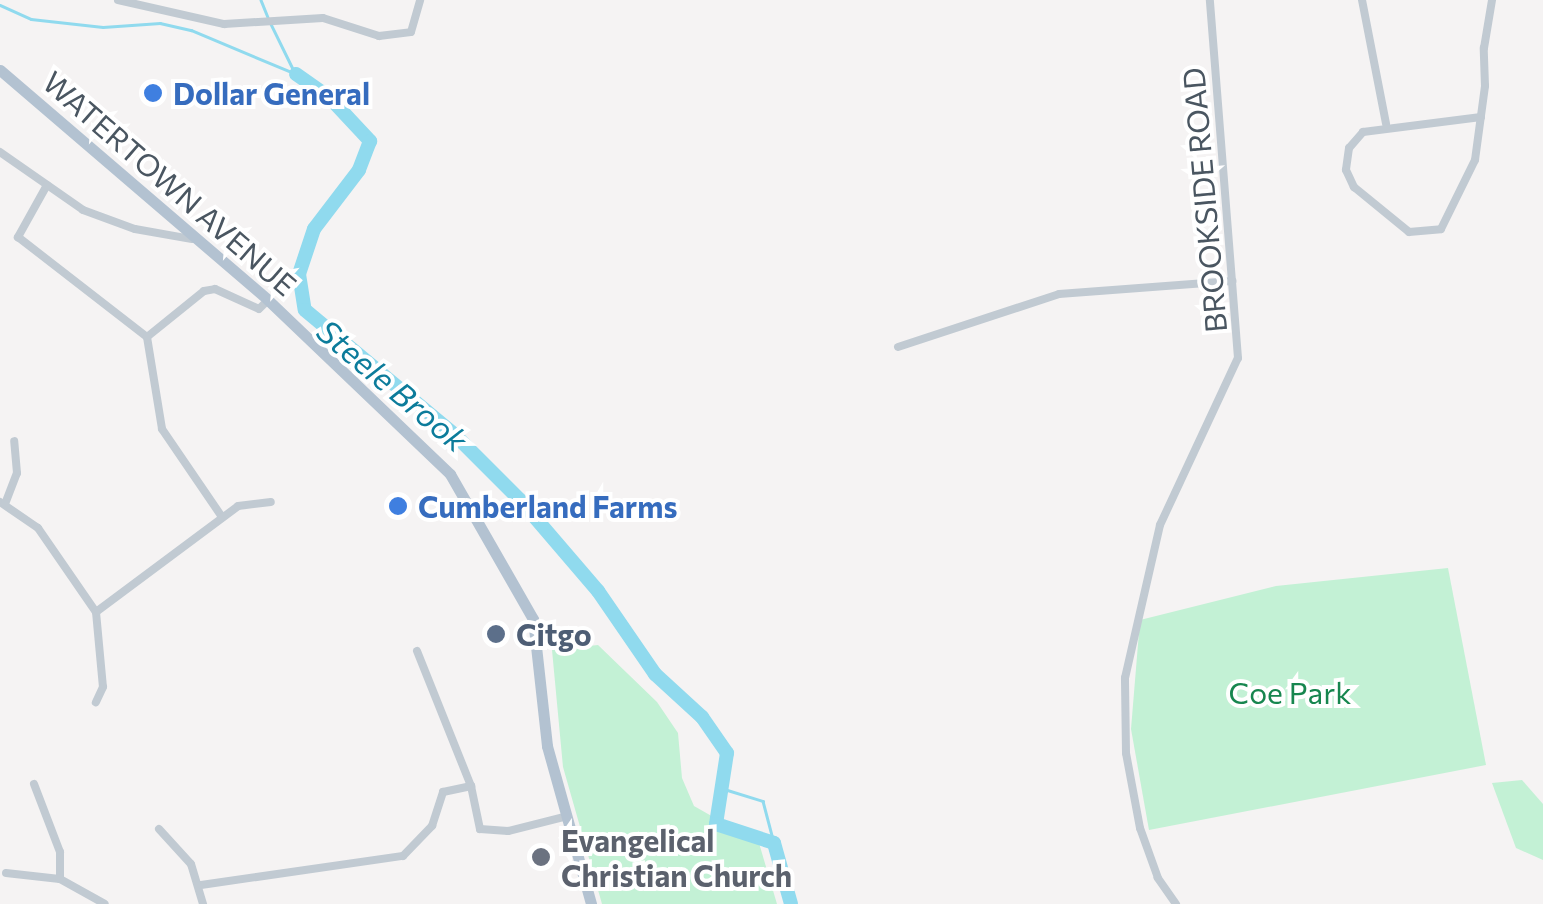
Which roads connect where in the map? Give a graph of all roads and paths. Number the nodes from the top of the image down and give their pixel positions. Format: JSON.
{"nodes":[{"id":1,"x":118,"y":0,"type":"edge"},
{"id":2,"x":420,"y":0,"type":"edge"},
{"id":3,"x":1210,"y":0,"type":"edge"},
{"id":4,"x":1362,"y":0,"type":"edge"},
{"id":5,"x":1492,"y":0,"type":"edge"},
{"id":6,"x":0,"y":70,"type":"edge"},
{"id":7,"x":1481,"y":117,"type":"junction"},
{"id":8,"x":1386,"y":124,"type":"junction"},
{"id":9,"x":0,"y":152,"type":"edge"},
{"id":10,"x":47,"y":185,"type":"junction"},
{"id":11,"x":192,"y":239,"type":"junction"},
{"id":12,"x":1233,"y":280,"type":"junction"},
{"id":13,"x":268,"y":300,"type":"junction"},
{"id":14,"x":147,"y":337,"type":"junction"},
{"id":15,"x":898,"y":348,"type":"dead end"},
{"id":16,"x":14,"y":441,"type":"dead end"},
{"id":17,"x":271,"y":502,"type":"dead end"},
{"id":18,"x":2,"y":503,"type":"edge"},
{"id":19,"x":222,"y":518,"type":"junction"},
{"id":20,"x":96,"y":612,"type":"junction"},
{"id":21,"x":418,"y":651,"type":"dead end"},
{"id":22,"x":96,"y":702,"type":"dead end"},
{"id":23,"x":34,"y":784,"type":"dead end"},
{"id":24,"x":471,"y":786,"type":"junction"},
{"id":25,"x":564,"y":816,"type":"junction"},
{"id":26,"x":159,"y":829,"type":"dead end"},
{"id":27,"x":6,"y":873,"type":"dead end"},
{"id":28,"x":60,"y":879,"type":"junction"},
{"id":29,"x":201,"y":885,"type":"junction"},
{"id":30,"x":105,"y":904,"type":"edge"},
{"id":31,"x":203,"y":904,"type":"edge"},
{"id":32,"x":590,"y":904,"type":"edge"},
{"id":33,"x":1176,"y":904,"type":"edge"}],
"edges":[{"from":1,"to":2,"type":"street"},
{"from":3,"to":12,"type":"street","name":"BROOKSIDE ROAD"},
{"from":4,"to":8,"type":"street"},
{"from":5,"to":7,"type":"street"},
{"from":6,"to":11,"type":"main road","name":"WATERTOWN AVENUE"},
{"from":7,"to":8,"type":"street"},
{"from":7,"to":8,"type":"street"},
{"from":9,"to":10,"type":"street"},
{"from":10,"to":11,"type":"street"},
{"from":10,"to":14,"type":"street"},
{"from":11,"to":13,"type":"main road","name":"WATERTOWN AVENUE"},
{"from":12,"to":15,"type":"street"},
{"from":12,"to":33,"type":"street","name":"BROOKSIDE ROAD"},
{"from":13,"to":14,"type":"street"},
{"from":13,"to":25,"type":"main road","name":"WATERTOWN AVENUE"},
{"from":14,"to":19,"type":"street"},
{"from":16,"to":18,"type":"street"},
{"from":17,"to":19,"type":"street"},
{"from":18,"to":20,"type":"street"},
{"from":19,"to":20,"type":"street"},
{"from":20,"to":22,"type":"street"},
{"from":21,"to":24,"type":"street"},
{"from":23,"to":28,"type":"street"},
{"from":24,"to":25,"type":"street"},
{"from":24,"to":29,"type":"street"},
{"from":25,"to":32,"type":"main road","name":"WATERTOWN AVENUE"},
{"from":26,"to":29,"type":"street"},
{"from":27,"to":28,"type":"street"},
{"from":28,"to":30,"type":"street"},
{"from":29,"to":31,"type":"street"}]}
